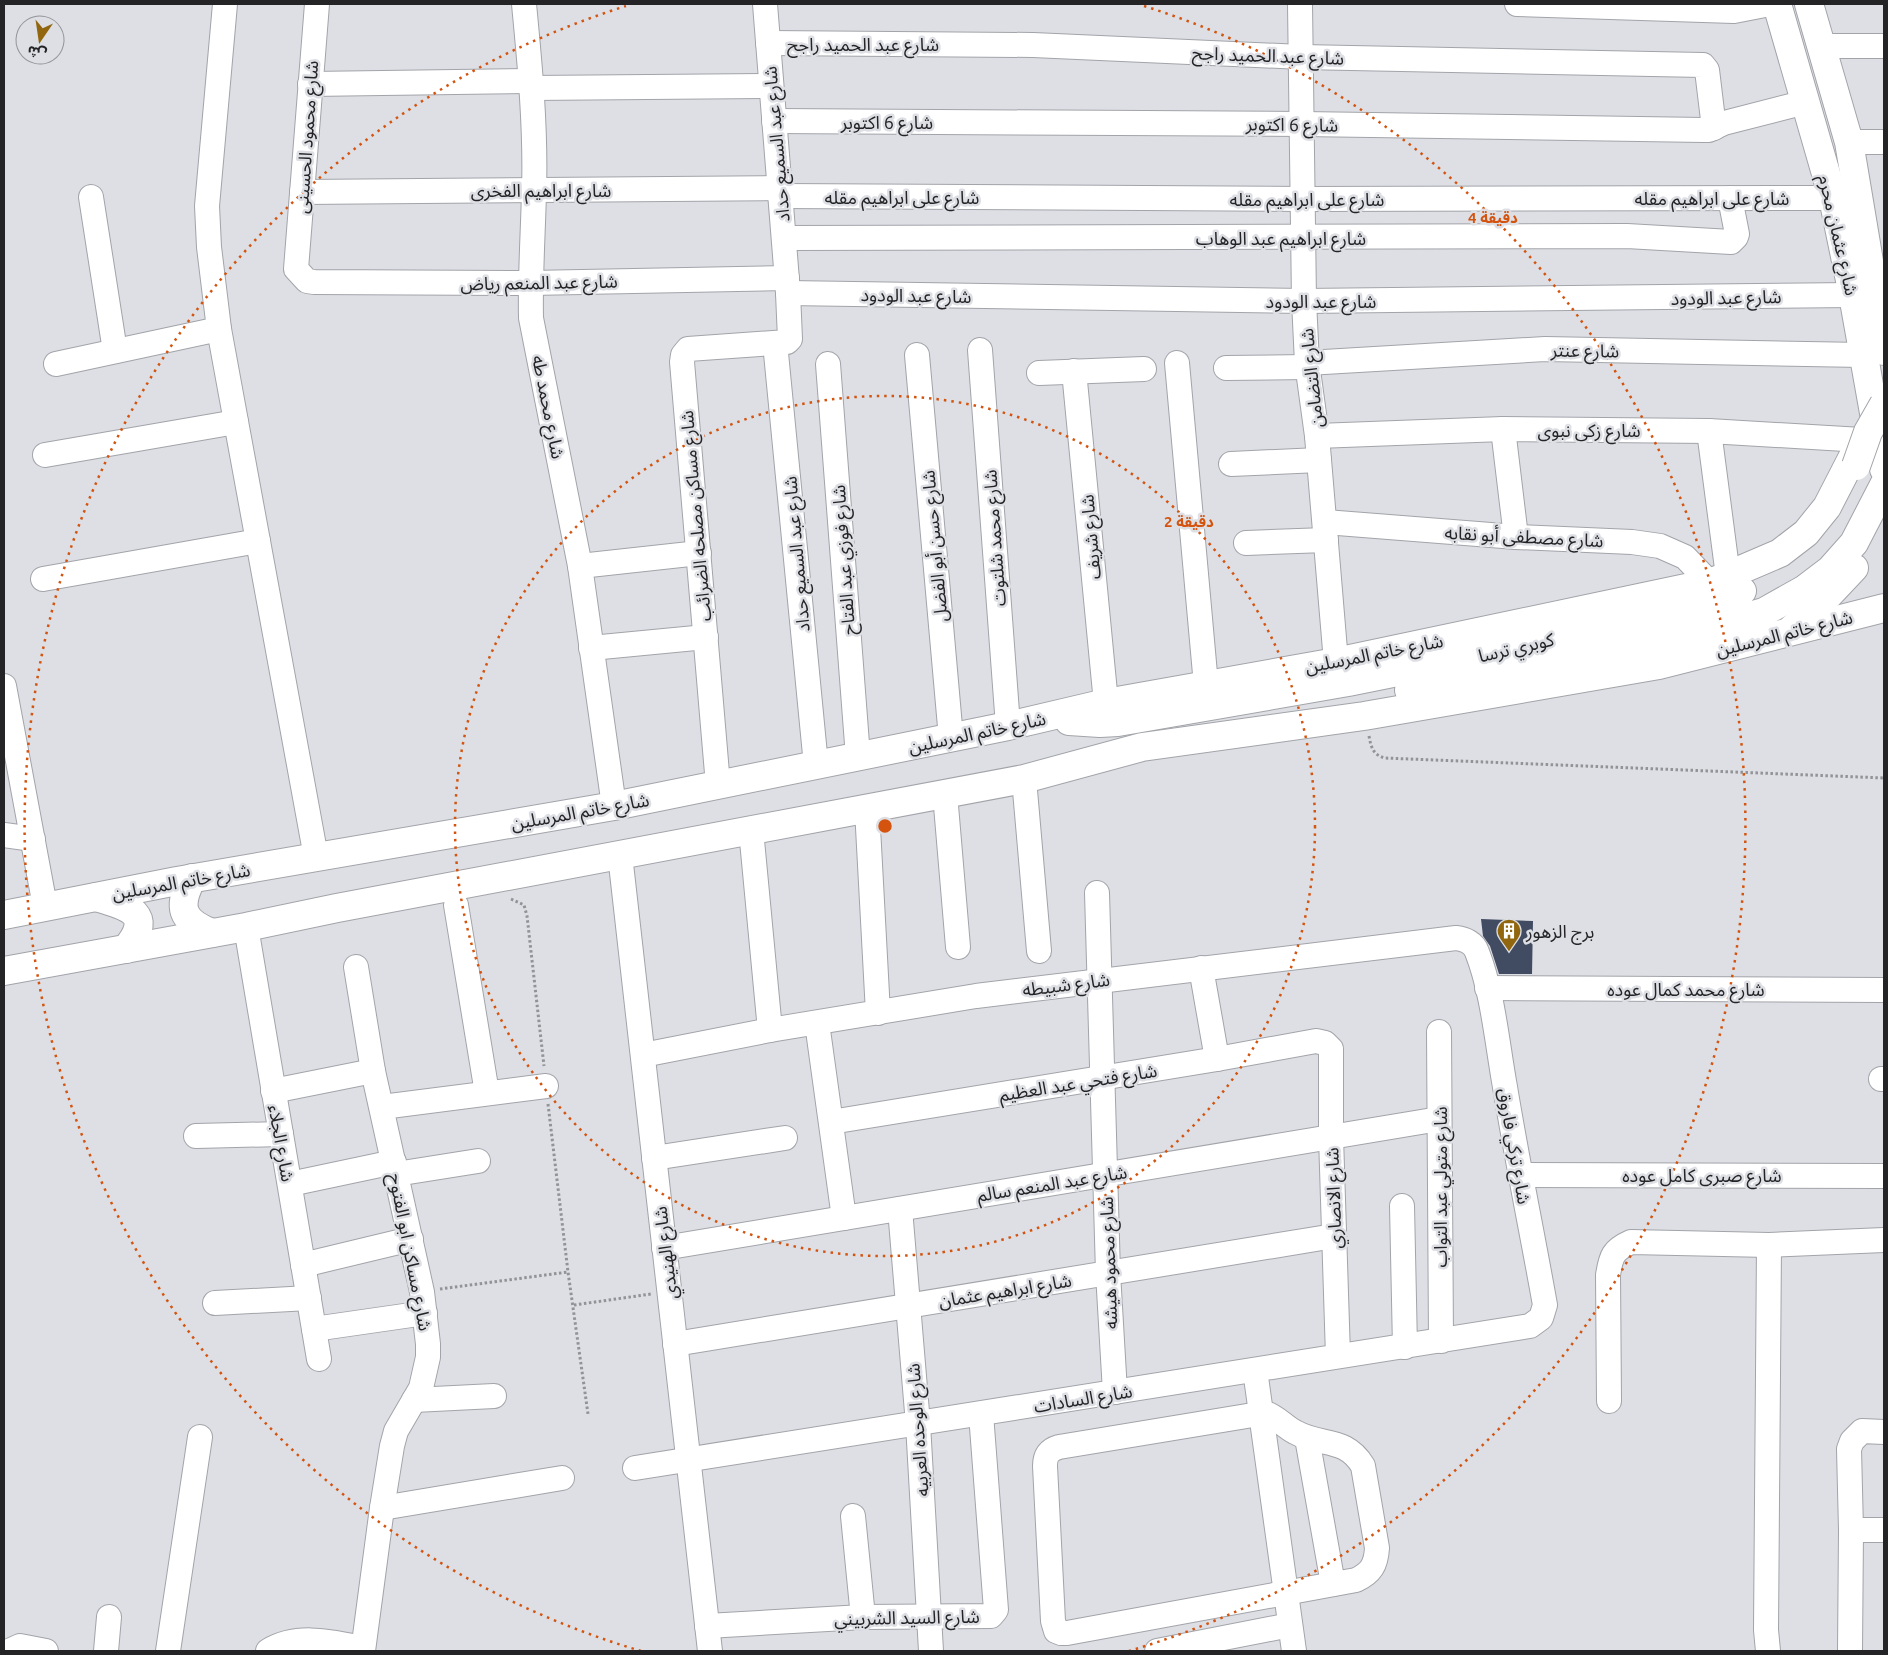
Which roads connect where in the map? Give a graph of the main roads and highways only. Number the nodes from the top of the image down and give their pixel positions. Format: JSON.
{"nodes":[{"id":1,"x":1777,"y":4,"type":"edge"},
{"id":2,"x":1809,"y":4,"type":"edge"},
{"id":3,"x":1877,"y":259,"type":"edge"},
{"id":4,"x":1874,"y":353,"type":"edge"},
{"id":5,"x":1873,"y":421,"type":"edge"},
{"id":6,"x":1884,"y":469,"type":"edge"},
{"id":7,"x":1884,"y":485,"type":"edge"},
{"id":8,"x":1884,"y":519,"type":"edge"},
{"id":9,"x":1729,"y":582,"type":"junction"},
{"id":10,"x":1884,"y":608,"type":"edge"},
{"id":11,"x":1789,"y":631,"type":"junction"},
{"id":12,"x":1047,"y":717,"type":"junction"},
{"id":13,"x":1142,"y":748,"type":"junction"},
{"id":14,"x":192,"y":878,"type":"junction"},
{"id":15,"x":93,"y":896,"type":"junction"},
{"id":16,"x":4,"y":915,"type":"edge"},
{"id":17,"x":212,"y":933,"type":"junction"},
{"id":18,"x":126,"y":949,"type":"junction"},
{"id":19,"x":4,"y":971,"type":"edge"}],
"edges":[{"from":1,"to":4,"type":"main road","name":"شارع عثمان محرم"},
{"from":2,"to":3,"type":"main road","name":"شارع عثمان محرم"},
{"from":3,"to":4,"type":"main road","name":"شارع عثمان محرم"},
{"from":4,"to":5,"type":"main road","name":"شارع عثمان محرم"},
{"from":5,"to":6,"type":"main road","name":"شارع عثمان محرم"},
{"from":5,"to":9,"type":"main road","name":"شارع خاتم المرسلين"},
{"from":5,"to":9,"type":"main road","name":"كوبري ترسا","bridge":true},
{"from":7,"to":13,"type":"main road","name":"كوبري ترسا"},
{"from":8,"to":11,"type":"main road"},
{"from":9,"to":12,"type":"main road","name":"شارع خاتم المرسلين"},
{"from":9,"to":12,"type":"main road","name":"كوبري ترسا"},
{"from":10,"to":11,"type":"main road","name":"شارع خاتم المرسلين"},
{"from":11,"to":13,"type":"main road","name":"شارع خاتم المرسلين"},
{"from":12,"to":14,"type":"main road","name":"شارع خاتم المرسلين"},
{"from":13,"to":17,"type":"main road","name":"شارع خاتم المرسلين"},
{"from":14,"to":15,"type":"main road","name":"شارع خاتم المرسلين"},
{"from":14,"to":17,"type":"main road"},
{"from":15,"to":16,"type":"main road","name":"شارع خاتم المرسلين"},
{"from":15,"to":18,"type":"main road"},
{"from":17,"to":18,"type":"main road","name":"شارع خاتم المرسلين"},
{"from":18,"to":19,"type":"main road","name":"شارع خاتم المرسلين"}]}
